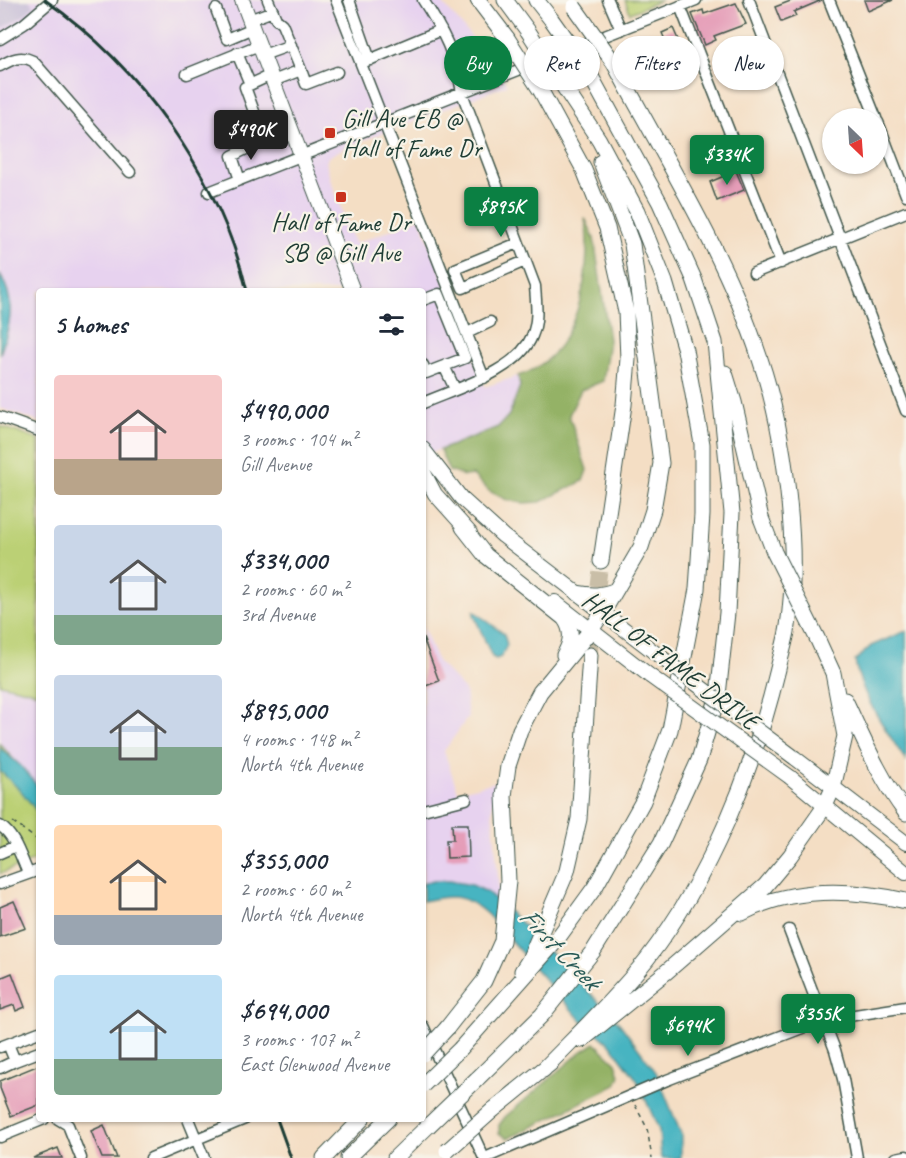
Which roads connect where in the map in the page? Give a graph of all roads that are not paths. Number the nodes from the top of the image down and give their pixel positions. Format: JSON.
{"nodes":[{"id":1,"x":52,"y":0,"type":"edge"},
{"id":2,"x":242,"y":0,"type":"edge"},
{"id":3,"x":268,"y":0,"type":"edge"},
{"id":4,"x":336,"y":0,"type":"edge"},
{"id":5,"x":349,"y":0,"type":"edge"},
{"id":6,"x":423,"y":0,"type":"edge"},
{"id":7,"x":478,"y":0,"type":"edge"},
{"id":8,"x":505,"y":0,"type":"edge"},
{"id":9,"x":536,"y":0,"type":"edge"},
{"id":10,"x":608,"y":0,"type":"edge"},
{"id":11,"x":696,"y":0,"type":"edge"},
{"id":12,"x":749,"y":0,"type":"edge"},
{"id":13,"x":830,"y":0,"type":"edge"},
{"id":14,"x":572,"y":3,"type":"edge"},
{"id":15,"x":680,"y":6,"type":"junction"},
{"id":16,"x":216,"y":9,"type":"dead end"},
{"id":17,"x":273,"y":11,"type":"junction"},
{"id":18,"x":251,"y":24,"type":"junction"},
{"id":19,"x":441,"y":30,"type":"junction"},
{"id":20,"x":621,"y":30,"type":"junction"},
{"id":21,"x":0,"y":39,"type":"edge"},
{"id":22,"x":227,"y":39,"type":"junction"},
{"id":23,"x":291,"y":45,"type":"junction"},
{"id":24,"x":261,"y":50,"type":"junction"},
{"id":25,"x":233,"y":55,"type":"junction"},
{"id":26,"x":366,"y":61,"type":"junction"},
{"id":27,"x":0,"y":66,"type":"edge"},
{"id":28,"x":301,"y":70,"type":"junction"},
{"id":29,"x":337,"y":72,"type":"dead end"},
{"id":30,"x":187,"y":74,"type":"dead end"},
{"id":31,"x":272,"y":78,"type":"junction"},
{"id":32,"x":250,"y":84,"type":"junction"},
{"id":33,"x":462,"y":93,"type":"junction"},
{"id":34,"x":577,"y":108,"type":"junction"},
{"id":35,"x":872,"y":108,"type":"edge"},
{"id":36,"x":287,"y":117,"type":"junction"},
{"id":37,"x":386,"y":123,"type":"junction"},
{"id":38,"x":260,"y":128,"type":"junction"},
{"id":39,"x":888,"y":148,"type":"edge"},
{"id":40,"x":302,"y":156,"type":"junction"},
{"id":41,"x":130,"y":172,"type":"dead end"},
{"id":42,"x":240,"y":180,"type":"junction"},
{"id":43,"x":209,"y":192,"type":"dead end"},
{"id":44,"x":906,"y":195,"type":"edge"},
{"id":45,"x":906,"y":212,"type":"edge"},
{"id":46,"x":841,"y":237,"type":"junction"},
{"id":47,"x":518,"y":243,"type":"junction"},
{"id":48,"x":525,"y":261,"type":"junction"},
{"id":49,"x":781,"y":263,"type":"junction"},
{"id":50,"x":754,"y":273,"type":"dead end"},
{"id":51,"x":352,"y":288,"type":"edge"},
{"id":52,"x":463,"y":288,"type":"junction"},
{"id":53,"x":452,"y":292,"type":"junction"},
{"id":54,"x":426,"y":299,"type":"edge"},
{"id":55,"x":490,"y":322,"type":"dead end"},
{"id":56,"x":467,"y":333,"type":"junction"},
{"id":57,"x":715,"y":342,"type":"junction"},
{"id":58,"x":444,"y":366,"type":"junction"},
{"id":59,"x":426,"y":373,"type":"edge"},
{"id":60,"x":484,"y":378,"type":"junction"},
{"id":61,"x":455,"y":389,"type":"junction"},
{"id":62,"x":426,"y":402,"type":"edge"},
{"id":63,"x":906,"y":411,"type":"edge"},
{"id":64,"x":0,"y":417,"type":"edge"},
{"id":65,"x":36,"y":430,"type":"edge"},
{"id":66,"x":426,"y":453,"type":"edge"},
{"id":67,"x":426,"y":477,"type":"edge"},
{"id":68,"x":463,"y":527,"type":"junction"},
{"id":69,"x":601,"y":561,"type":"tunnel mouth"},
{"id":70,"x":616,"y":590,"type":"junction"},
{"id":71,"x":577,"y":592,"type":"junction"},
{"id":72,"x":603,"y":612,"type":"junction"},
{"id":73,"x":591,"y":630,"type":"junction"},
{"id":74,"x":590,"y":656,"type":"tunnel mouth"},
{"id":75,"x":833,"y":673,"type":"junction"},
{"id":76,"x":547,"y":683,"type":"junction"},
{"id":77,"x":833,"y":788,"type":"junction"},
{"id":78,"x":466,"y":799,"type":"dead end"},
{"id":79,"x":825,"y":806,"type":"junction"},
{"id":80,"x":426,"y":809,"type":"edge"},
{"id":81,"x":906,"y":813,"type":"edge"},
{"id":82,"x":4,"y":822,"type":"edge"},
{"id":83,"x":906,"y":843,"type":"edge"},
{"id":84,"x":16,"y":846,"type":"junction"},
{"id":85,"x":0,"y":853,"type":"edge"},
{"id":86,"x":36,"y":871,"type":"edge"},
{"id":87,"x":28,"y":873,"type":"junction"},
{"id":88,"x":906,"y":873,"type":"edge"},
{"id":89,"x":0,"y":884,"type":"edge"},
{"id":90,"x":906,"y":901,"type":"edge"},
{"id":91,"x":723,"y":922,"type":"junction"},
{"id":92,"x":789,"y":930,"type":"dead end"},
{"id":93,"x":499,"y":1006,"type":"junction"},
{"id":94,"x":906,"y":1007,"type":"edge"},
{"id":95,"x":823,"y":1020,"type":"junction"},
{"id":96,"x":36,"y":1033,"type":"edge"},
{"id":97,"x":426,"y":1044,"type":"edge"},
{"id":98,"x":4,"y":1046,"type":"edge"},
{"id":99,"x":426,"y":1047,"type":"edge"},
{"id":100,"x":36,"y":1053,"type":"edge"},
{"id":101,"x":15,"y":1061,"type":"junction"},
{"id":102,"x":0,"y":1068,"type":"edge"},
{"id":103,"x":543,"y":1070,"type":"junction"},
{"id":104,"x":426,"y":1082,"type":"edge"},
{"id":105,"x":37,"y":1122,"type":"edge"},
{"id":106,"x":63,"y":1122,"type":"edge"},
{"id":107,"x":189,"y":1122,"type":"edge"},
{"id":108,"x":238,"y":1122,"type":"edge"},
{"id":109,"x":359,"y":1122,"type":"edge"},
{"id":110,"x":385,"y":1122,"type":"edge"},
{"id":111,"x":0,"y":1137,"type":"edge"},
{"id":112,"x":196,"y":1140,"type":"junction"},
{"id":113,"x":443,"y":1155,"type":"edge"},
{"id":114,"x":906,"y":1156,"type":"edge"},
{"id":115,"x":325,"y":1157,"type":"edge"},
{"id":116,"x":81,"y":1158,"type":"edge"},
{"id":117,"x":152,"y":1158,"type":"edge"},
{"id":118,"x":204,"y":1158,"type":"edge"},
{"id":119,"x":348,"y":1158,"type":"edge"},
{"id":120,"x":395,"y":1158,"type":"edge"},
{"id":121,"x":485,"y":1158,"type":"edge"},
{"id":122,"x":857,"y":1158,"type":"edge"},
{"id":123,"x":896,"y":1158,"type":"edge"}],
"edges":[{"from":1,"to":21,"type":"street"},
{"from":2,"to":18,"type":"main road"},
{"from":3,"to":17,"type":"street"},
{"from":4,"to":26,"type":"street"},
{"from":5,"to":26,"type":"street"},
{"from":6,"to":19,"type":"street"},
{"from":7,"to":69,"type":"highway","bridge":true},
{"from":8,"to":34,"type":"highway","bridge":true},
{"from":9,"to":57,"type":"highway","bridge":true},
{"from":10,"to":20,"type":"street"},
{"from":11,"to":15,"type":"street"},
{"from":12,"to":46,"type":"street"},
{"from":13,"to":35,"type":"street"},
{"from":14,"to":103,"type":"highway","bridge":true},
{"from":15,"to":20,"type":"street"},
{"from":15,"to":49,"type":"street"},
{"from":16,"to":22,"type":"street"},
{"from":17,"to":18,"type":"street"},
{"from":17,"to":23,"type":"street"},
{"from":18,"to":22,"type":"street"},
{"from":18,"to":24,"type":"main road"},
{"from":19,"to":26,"type":"street"},
{"from":19,"to":33,"type":"street"},
{"from":20,"to":33,"type":"street"},
{"from":22,"to":25,"type":"street"},
{"from":23,"to":24,"type":"street"},
{"from":23,"to":28,"type":"street"},
{"from":24,"to":25,"type":"street"},
{"from":24,"to":31,"type":"main road"},
{"from":25,"to":30,"type":"street"},
{"from":25,"to":32,"type":"street"},
{"from":26,"to":37,"type":"street"},
{"from":27,"to":41,"type":"street"},
{"from":28,"to":29,"type":"street"},
{"from":28,"to":31,"type":"street"},
{"from":31,"to":32,"type":"street"},
{"from":31,"to":36,"type":"main road"},
{"from":32,"to":38,"type":"street"},
{"from":33,"to":37,"type":"street"},
{"from":33,"to":47,"type":"street"},
{"from":34,"to":70,"type":"highway"},
{"from":34,"to":93,"type":"highway"},
{"from":36,"to":38,"type":"street"},
{"from":36,"to":40,"type":"main road"},
{"from":37,"to":40,"type":"street"},
{"from":37,"to":53,"type":"street"},
{"from":38,"to":42,"type":"street"},
{"from":39,"to":44,"type":"street"},
{"from":40,"to":42,"type":"street"},
{"from":40,"to":51,"type":"main road"},
{"from":42,"to":43,"type":"street"},
{"from":45,"to":46,"type":"street"},
{"from":46,"to":49,"type":"street"},
{"from":46,"to":63,"type":"street"},
{"from":47,"to":48,"type":"street"},
{"from":47,"to":52,"type":"street"},
{"from":48,"to":52,"type":"street"},
{"from":48,"to":60,"type":"street"},
{"from":49,"to":50,"type":"street"},
{"from":52,"to":53,"type":"street"},
{"from":53,"to":56,"type":"street"},
{"from":54,"to":58,"type":"street"},
{"from":55,"to":56,"type":"street"},
{"from":56,"to":60,"type":"street"},
{"from":57,"to":75,"type":"highway","bridge":true},
{"from":57,"to":120,"type":"highway","bridge":true},
{"from":58,"to":59,"type":"street"},
{"from":58,"to":61,"type":"street"},
{"from":60,"to":61,"type":"street"},
{"from":61,"to":62,"type":"street"},
{"from":64,"to":65,"type":"street"},
{"from":66,"to":71,"type":"main road","name":"HALL OF FAME DRIVE"},
{"from":67,"to":68,"type":"main road","name":"HALL OF FAME DRIVE"},
{"from":68,"to":73,"type":"main road","name":"HALL OF FAME DRIVE"},
{"from":68,"to":76,"type":"highway"},
{"from":70,"to":71,"type":"highway"},
{"from":70,"to":72,"type":"highway"},
{"from":71,"to":72,"type":"main road","name":"HALL OF FAME DRIVE"},
{"from":72,"to":73,"type":"highway"},
{"from":72,"to":77,"type":"main road","name":"HALL OF FAME DRIVE","bridge":true},
{"from":73,"to":76,"type":"highway"},
{"from":73,"to":79,"type":"main road","name":"HALL OF FAME DRIVE","bridge":true},
{"from":74,"to":93,"type":"highway"},
{"from":75,"to":77,"type":"highway"},
{"from":75,"to":81,"type":"highway"},
{"from":76,"to":97,"type":"highway","bridge":true},
{"from":77,"to":79,"type":"highway"},
{"from":77,"to":83,"type":"main road","name":"HALL OF FAME DRIVE"},
{"from":78,"to":80,"type":"street"},
{"from":79,"to":88,"type":"main road","name":"HALL OF FAME DRIVE"},
{"from":79,"to":91,"type":"highway"},
{"from":82,"to":84,"type":"street"},
{"from":84,"to":85,"type":"street"},
{"from":84,"to":87,"type":"street"},
{"from":86,"to":87,"type":"street"},
{"from":87,"to":89,"type":"street"},
{"from":90,"to":91,"type":"highway"},
{"from":91,"to":103,"type":"highway"},
{"from":92,"to":95,"type":"street"},
{"from":93,"to":104,"type":"highway","bridge":true},
{"from":94,"to":95,"type":"street"},
{"from":95,"to":121,"type":"street"},
{"from":95,"to":122,"type":"street"},
{"from":96,"to":98,"type":"street"},
{"from":98,"to":101,"type":"street"},
{"from":99,"to":121,"type":"street"},
{"from":100,"to":101,"type":"street"},
{"from":101,"to":102,"type":"street"},
{"from":103,"to":113,"type":"highway","bridge":true},
{"from":105,"to":111,"type":"street"},
{"from":106,"to":116,"type":"street"},
{"from":107,"to":112,"type":"street"},
{"from":108,"to":112,"type":"street"},
{"from":109,"to":115,"type":"highway"},
{"from":110,"to":119,"type":"highway"},
{"from":112,"to":117,"type":"street"},
{"from":112,"to":118,"type":"street"},
{"from":114,"to":123,"type":"street"}]}
